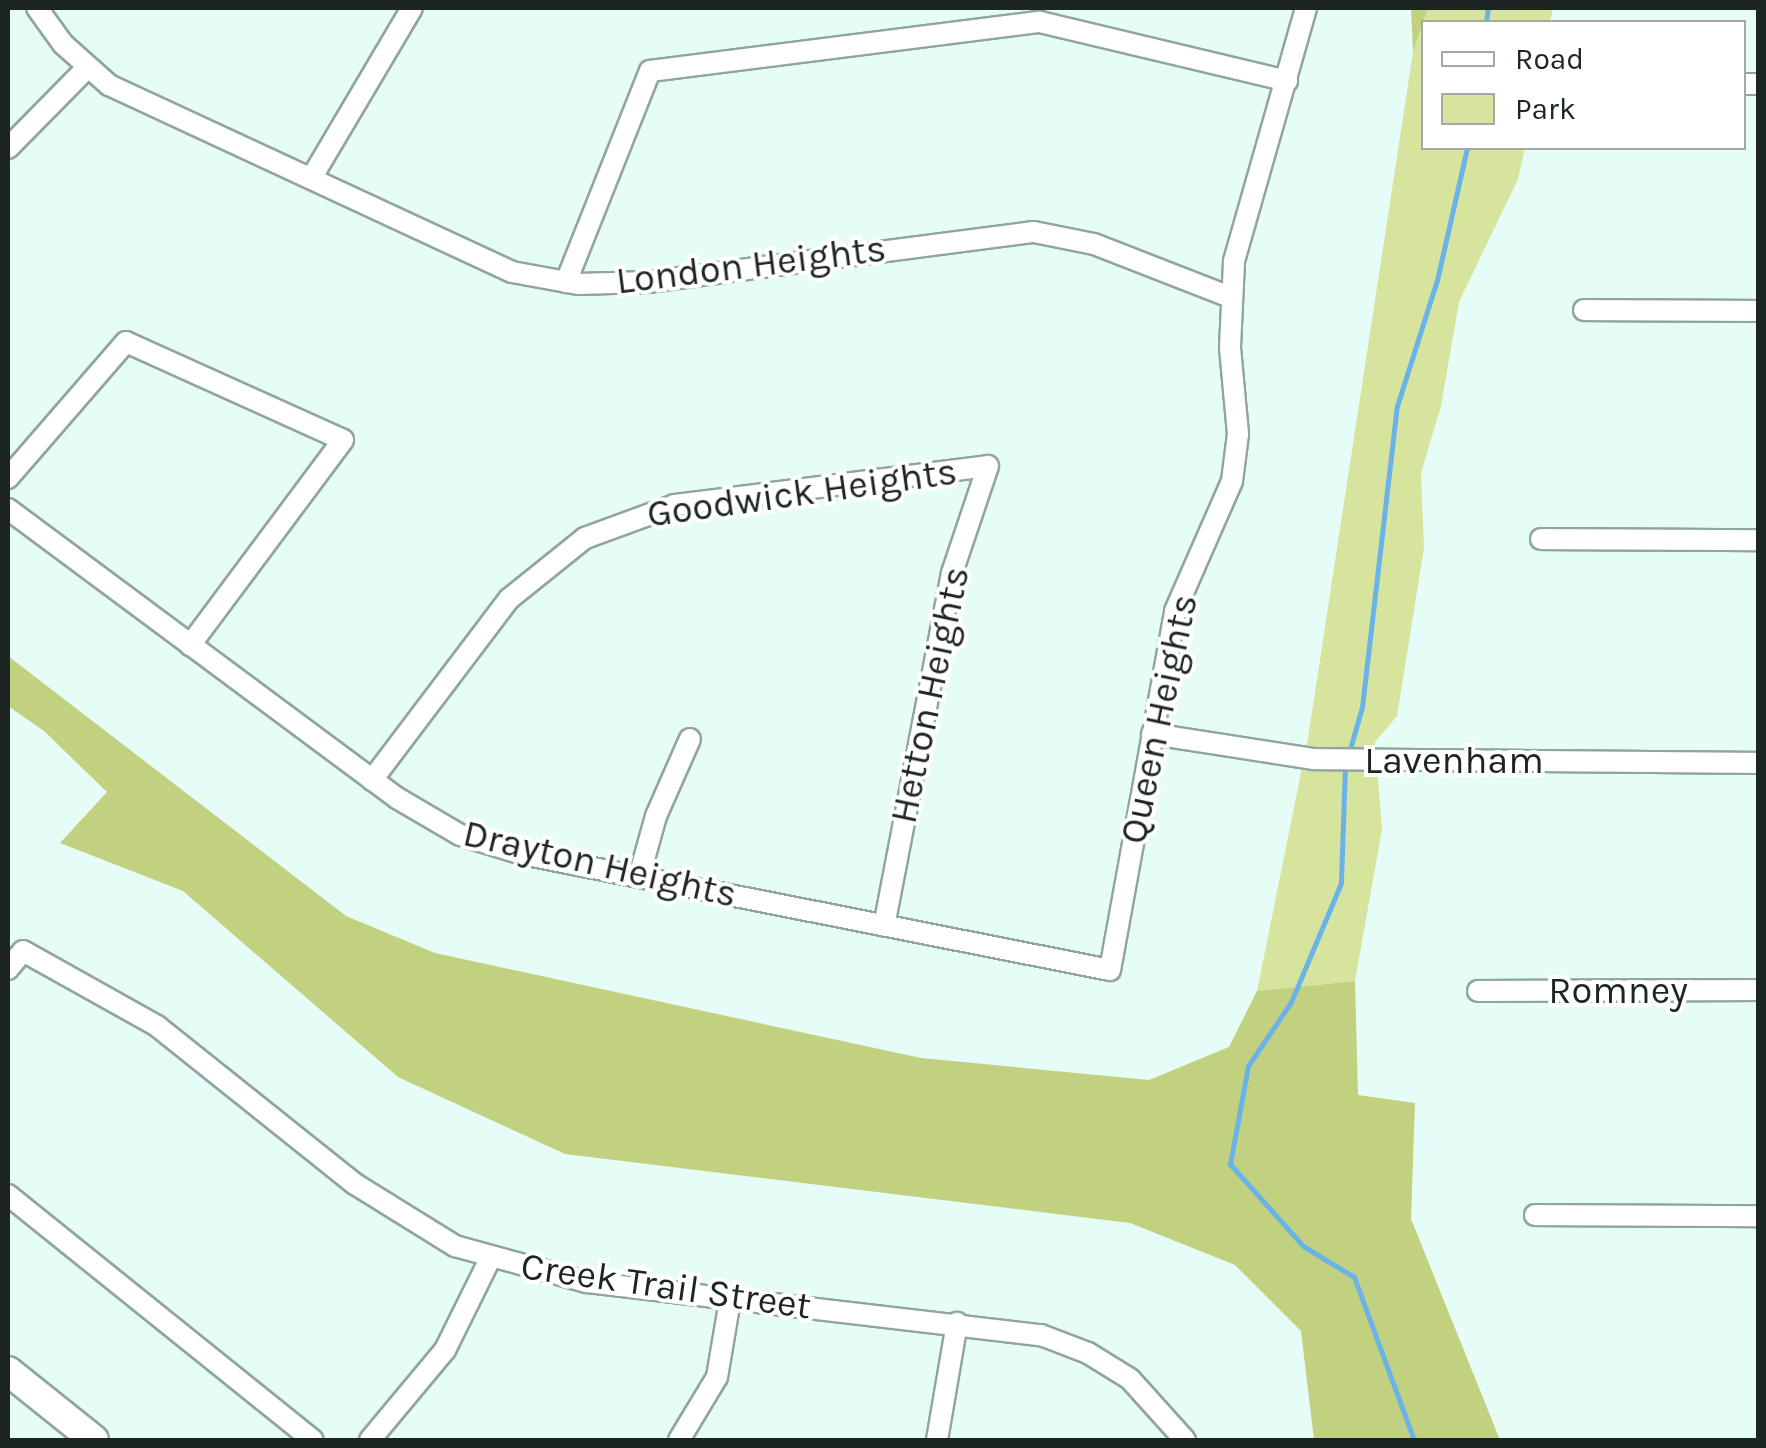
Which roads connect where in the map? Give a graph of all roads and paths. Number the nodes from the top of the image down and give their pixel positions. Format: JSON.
{"nodes":[{"id":1,"x":37,"y":8,"type":"edge"},
{"id":2,"x":412,"y":8,"type":"edge"},
{"id":3,"x":1306,"y":8,"type":"edge"},
{"id":4,"x":87,"y":68,"type":"junction"},
{"id":5,"x":1287,"y":81,"type":"junction"},
{"id":6,"x":8,"y":148,"type":"edge"},
{"id":7,"x":312,"y":177,"type":"junction"},
{"id":8,"x":566,"y":282,"type":"junction"},
{"id":9,"x":1230,"y":297,"type":"junction"},
{"id":10,"x":1584,"y":310,"type":"dead end"},
{"id":11,"x":1758,"y":311,"type":"edge"},
{"id":12,"x":988,"y":466,"type":"joint"},
{"id":13,"x":8,"y":478,"type":"edge"},
{"id":14,"x":8,"y":509,"type":"edge"},
{"id":15,"x":1541,"y":538,"type":"dead end"},
{"id":16,"x":1758,"y":540,"type":"edge"},
{"id":17,"x":190,"y":645,"type":"junction"},
{"id":18,"x":1152,"y":734,"type":"junction"},
{"id":19,"x":690,"y":739,"type":"dead end"},
{"id":20,"x":1758,"y":763,"type":"edge"},
{"id":21,"x":372,"y":780,"type":"junction"},
{"id":22,"x":639,"y":877,"type":"junction"},
{"id":23,"x":884,"y":926,"type":"junction"},
{"id":24,"x":8,"y":969,"type":"edge"},
{"id":25,"x":1110,"y":970,"type":"joint"},
{"id":26,"x":1758,"y":990,"type":"edge"},
{"id":27,"x":1478,"y":991,"type":"dead end"},
{"id":28,"x":8,"y":1195,"type":"edge"},
{"id":29,"x":1535,"y":1214,"type":"dead end"},
{"id":30,"x":1758,"y":1216,"type":"edge"},
{"id":31,"x":490,"y":1259,"type":"junction"},
{"id":32,"x":730,"y":1300,"type":"junction"},
{"id":33,"x":957,"y":1323,"type":"junction"},
{"id":34,"x":8,"y":1371,"type":"edge"},
{"id":35,"x":94,"y":1440,"type":"edge"},
{"id":36,"x":313,"y":1440,"type":"edge"},
{"id":37,"x":370,"y":1440,"type":"edge"},
{"id":38,"x":679,"y":1440,"type":"edge"},
{"id":39,"x":937,"y":1440,"type":"edge"},
{"id":40,"x":1185,"y":1440,"type":"edge"}],
"edges":[{"from":1,"to":4,"type":"street","name":"London Heights"},
{"from":2,"to":7,"type":"street"},
{"from":3,"to":5,"type":"street","name":"Queen Heights"},
{"from":4,"to":6,"type":"street"},
{"from":4,"to":7,"type":"street","name":"London Heights"},
{"from":5,"to":8,"type":"street"},
{"from":5,"to":9,"type":"street","name":"Queen Heights"},
{"from":7,"to":8,"type":"street","name":"London Heights"},
{"from":8,"to":9,"type":"street","name":"London Heights"},
{"from":9,"to":18,"type":"street","name":"Queen Heights"},
{"from":10,"to":11,"type":"street"},
{"from":12,"to":21,"type":"street","name":"Goodwick Heights"},
{"from":12,"to":23,"type":"street","name":"Hetton Heights"},
{"from":13,"to":17,"type":"street"},
{"from":14,"to":17,"type":"street","name":"Drayton Heights"},
{"from":15,"to":16,"type":"street"},
{"from":17,"to":21,"type":"street","name":"Drayton Heights"},
{"from":18,"to":20,"type":"street","name":"Lavenham"},
{"from":18,"to":25,"type":"street","name":"Queen Heights"},
{"from":19,"to":22,"type":"street"},
{"from":21,"to":22,"type":"street","name":"Drayton Heights"},
{"from":22,"to":23,"type":"street","name":"Drayton Heights"},
{"from":23,"to":25,"type":"street","name":"Drayton Heights"},
{"from":24,"to":31,"type":"street","name":"Creek Trail Street"},
{"from":26,"to":27,"type":"street","name":"Romney"},
{"from":28,"to":36,"type":"street"},
{"from":29,"to":30,"type":"street"},
{"from":31,"to":32,"type":"street","name":"Creek Trail Street"},
{"from":31,"to":37,"type":"street"},
{"from":32,"to":33,"type":"street","name":"Creek Trail Street"},
{"from":32,"to":38,"type":"street"},
{"from":33,"to":39,"type":"street"},
{"from":33,"to":40,"type":"street","name":"Creek Trail Street"},
{"from":34,"to":35,"type":"main road"}]}
